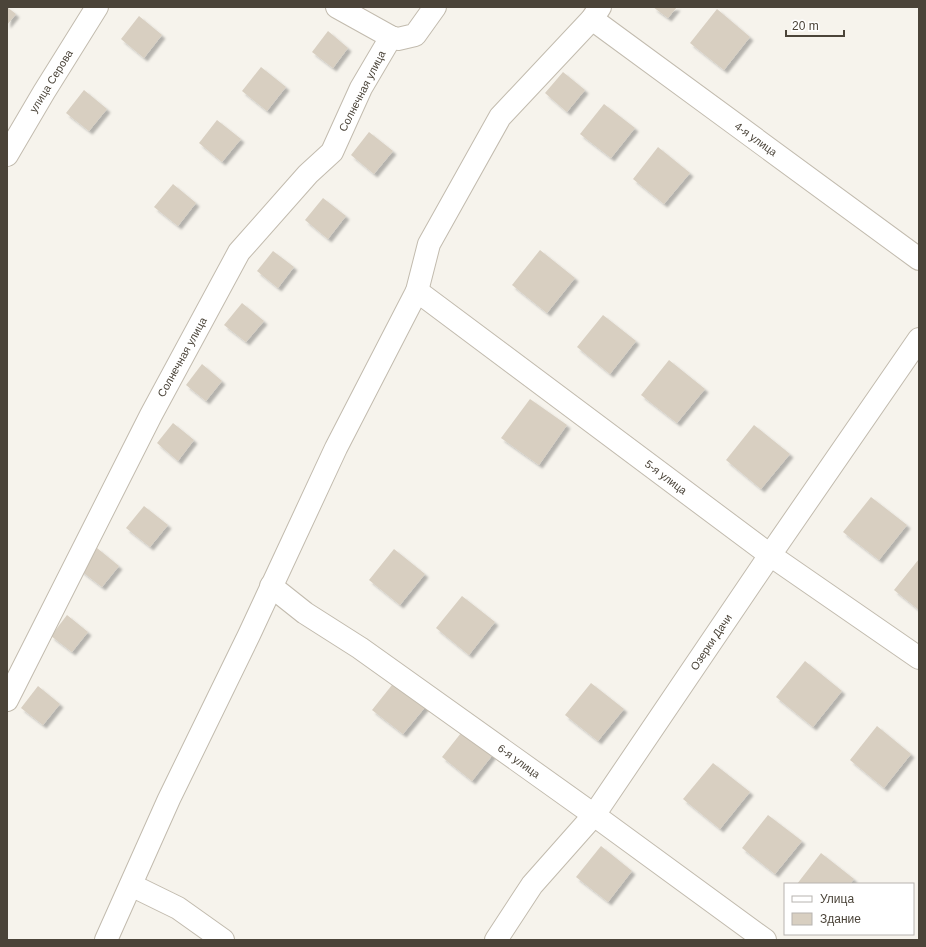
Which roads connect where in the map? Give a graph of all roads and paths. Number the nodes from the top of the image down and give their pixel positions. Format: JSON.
{"nodes":[{"id":1,"x":97,"y":7,"type":"edge"},
{"id":2,"x":337,"y":7,"type":"edge"},
{"id":3,"x":435,"y":7,"type":"edge"},
{"id":4,"x":596,"y":13,"type":"edge"},
{"id":5,"x":391,"y":37,"type":"junction"},
{"id":6,"x":7,"y":155,"type":"edge"},
{"id":7,"x":919,"y":259,"type":"edge"},
{"id":8,"x":418,"y":291,"type":"junction"},
{"id":9,"x":919,"y":339,"type":"edge"},
{"id":10,"x":770,"y":555,"type":"junction"},
{"id":11,"x":271,"y":586,"type":"junction"},
{"id":12,"x":919,"y":658,"type":"edge"},
{"id":13,"x":7,"y":700,"type":"edge"},
{"id":14,"x":594,"y":815,"type":"junction"},
{"id":15,"x":131,"y":885,"type":"junction"},
{"id":16,"x":106,"y":940,"type":"edge"},
{"id":17,"x":223,"y":940,"type":"edge"},
{"id":18,"x":496,"y":940,"type":"edge"},
{"id":19,"x":765,"y":940,"type":"edge"}],
"edges":[{"from":1,"to":6,"type":"street","name":"улица Серова"},
{"from":2,"to":5,"type":"street"},
{"from":3,"to":5,"type":"street"},
{"from":4,"to":7,"type":"street","name":"4-я улица"},
{"from":4,"to":8,"type":"street"},
{"from":5,"to":13,"type":"street","name":"Солнечная улица"},
{"from":8,"to":10,"type":"street","name":"5-я улица"},
{"from":8,"to":11,"type":"street"},
{"from":9,"to":10,"type":"street","name":"Озерки Дачи"},
{"from":10,"to":12,"type":"street","name":"5-я улица"},
{"from":10,"to":14,"type":"street","name":"Озерки Дачи"},
{"from":11,"to":14,"type":"street","name":"6-я улица"},
{"from":11,"to":15,"type":"street"},
{"from":14,"to":18,"type":"street","name":"Озерки Дачи"},
{"from":14,"to":19,"type":"street","name":"6-я улица"},
{"from":15,"to":16,"type":"street"},
{"from":15,"to":17,"type":"street"}]}
